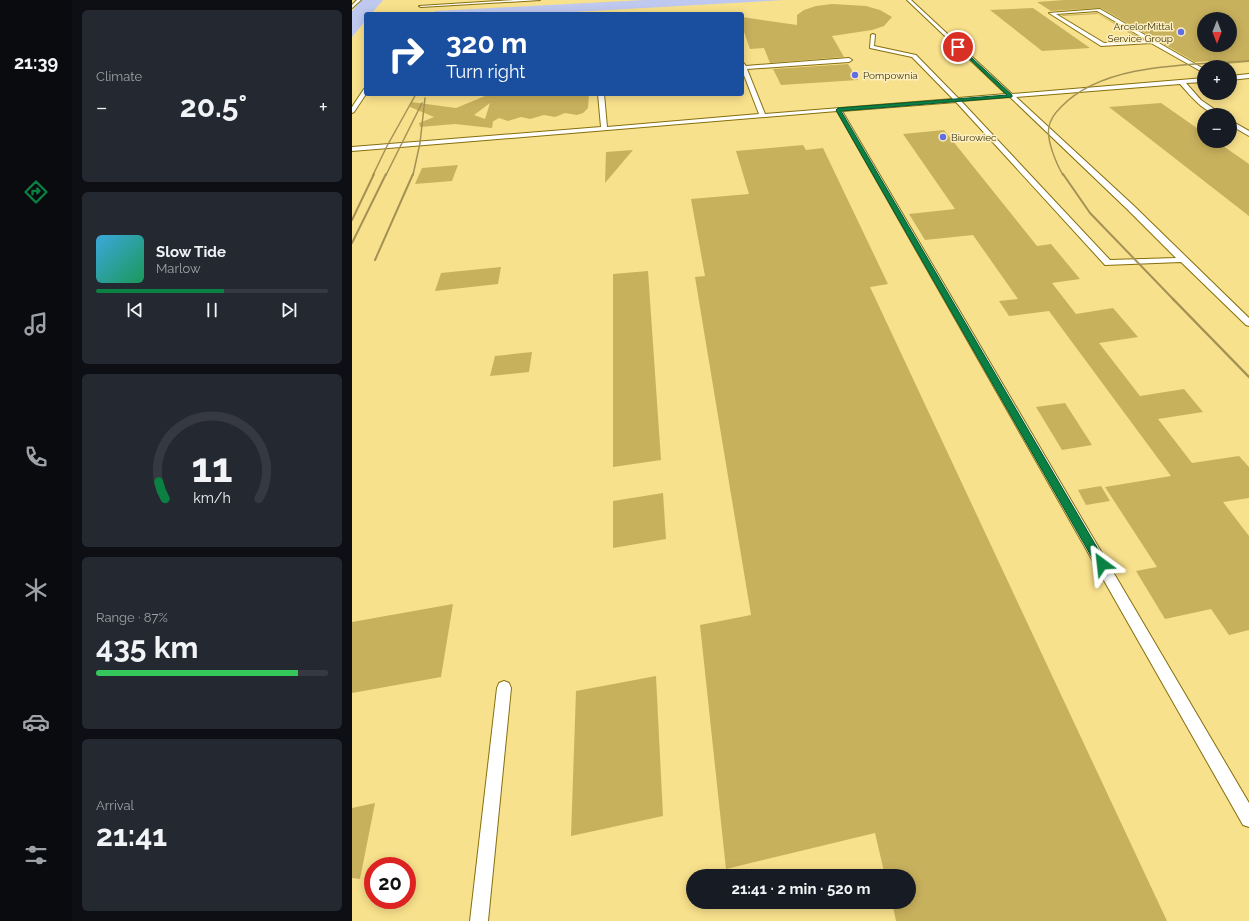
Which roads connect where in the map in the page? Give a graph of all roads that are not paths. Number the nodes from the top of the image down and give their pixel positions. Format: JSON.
{"nodes":[{"id":1,"x":359,"y":0,"type":"edge"},
{"id":2,"x":471,"y":0,"type":"edge"},
{"id":3,"x":538,"y":0,"type":"edge"},
{"id":4,"x":909,"y":0,"type":"edge"},
{"id":5,"x":422,"y":5,"type":"edge"},
{"id":6,"x":352,"y":7,"type":"edge"},
{"id":7,"x":873,"y":35,"type":"dead end"},
{"id":8,"x":1152,"y":41,"type":"junction"},
{"id":9,"x":849,"y":60,"type":"dead end"},
{"id":10,"x":744,"y":66,"type":"edge"},
{"id":11,"x":1197,"y":67,"type":"edge"},
{"id":12,"x":744,"y":68,"type":"edge"},
{"id":13,"x":1249,"y":76,"type":"edge"},
{"id":14,"x":1237,"y":77,"type":"edge"},
{"id":15,"x":1197,"y":81,"type":"edge"},
{"id":16,"x":1182,"y":82,"type":"junction"},
{"id":17,"x":364,"y":93,"type":"edge"},
{"id":18,"x":601,"y":96,"type":"edge"},
{"id":19,"x":1011,"y":96,"type":"junction"},
{"id":20,"x":957,"y":100,"type":"junction"},
{"id":21,"x":1210,"y":108,"type":"edge"},
{"id":22,"x":838,"y":110,"type":"junction"},
{"id":23,"x":352,"y":111,"type":"edge"},
{"id":24,"x":763,"y":116,"type":"junction"},
{"id":25,"x":1237,"y":126,"type":"edge"},
{"id":26,"x":604,"y":128,"type":"junction"},
{"id":27,"x":1249,"y":134,"type":"edge"},
{"id":28,"x":352,"y":149,"type":"edge"},
{"id":29,"x":1183,"y":260,"type":"junction"},
{"id":30,"x":1249,"y":323,"type":"edge"},
{"id":31,"x":504,"y":688,"type":"dead end"},
{"id":32,"x":1249,"y":819,"type":"edge"},
{"id":33,"x":479,"y":921,"type":"edge"}],
"edges":[{"from":1,"to":6,"type":"lane"},
{"from":2,"to":5,"type":"lane"},
{"from":3,"to":5,"type":"lane"},
{"from":4,"to":19,"type":"lane"},
{"from":7,"to":20,"type":"lane"},
{"from":8,"to":8,"type":"lane"},
{"from":8,"to":11,"type":"lane"},
{"from":9,"to":10,"type":"lane"},
{"from":12,"to":24,"type":"lane"},
{"from":13,"to":14,"type":"lane"},
{"from":15,"to":16,"type":"lane"},
{"from":16,"to":19,"type":"lane"},
{"from":16,"to":21,"type":"lane"},
{"from":17,"to":23,"type":"lane"},
{"from":18,"to":26,"type":"lane"},
{"from":19,"to":20,"type":"lane"},
{"from":19,"to":29,"type":"lane"},
{"from":20,"to":22,"type":"lane"},
{"from":20,"to":29,"type":"lane"},
{"from":22,"to":24,"type":"lane"},
{"from":22,"to":32,"type":"lane"},
{"from":24,"to":26,"type":"lane"},
{"from":25,"to":27,"type":"lane"},
{"from":26,"to":28,"type":"lane"},
{"from":29,"to":30,"type":"lane"},
{"from":31,"to":33,"type":"lane"}]}
